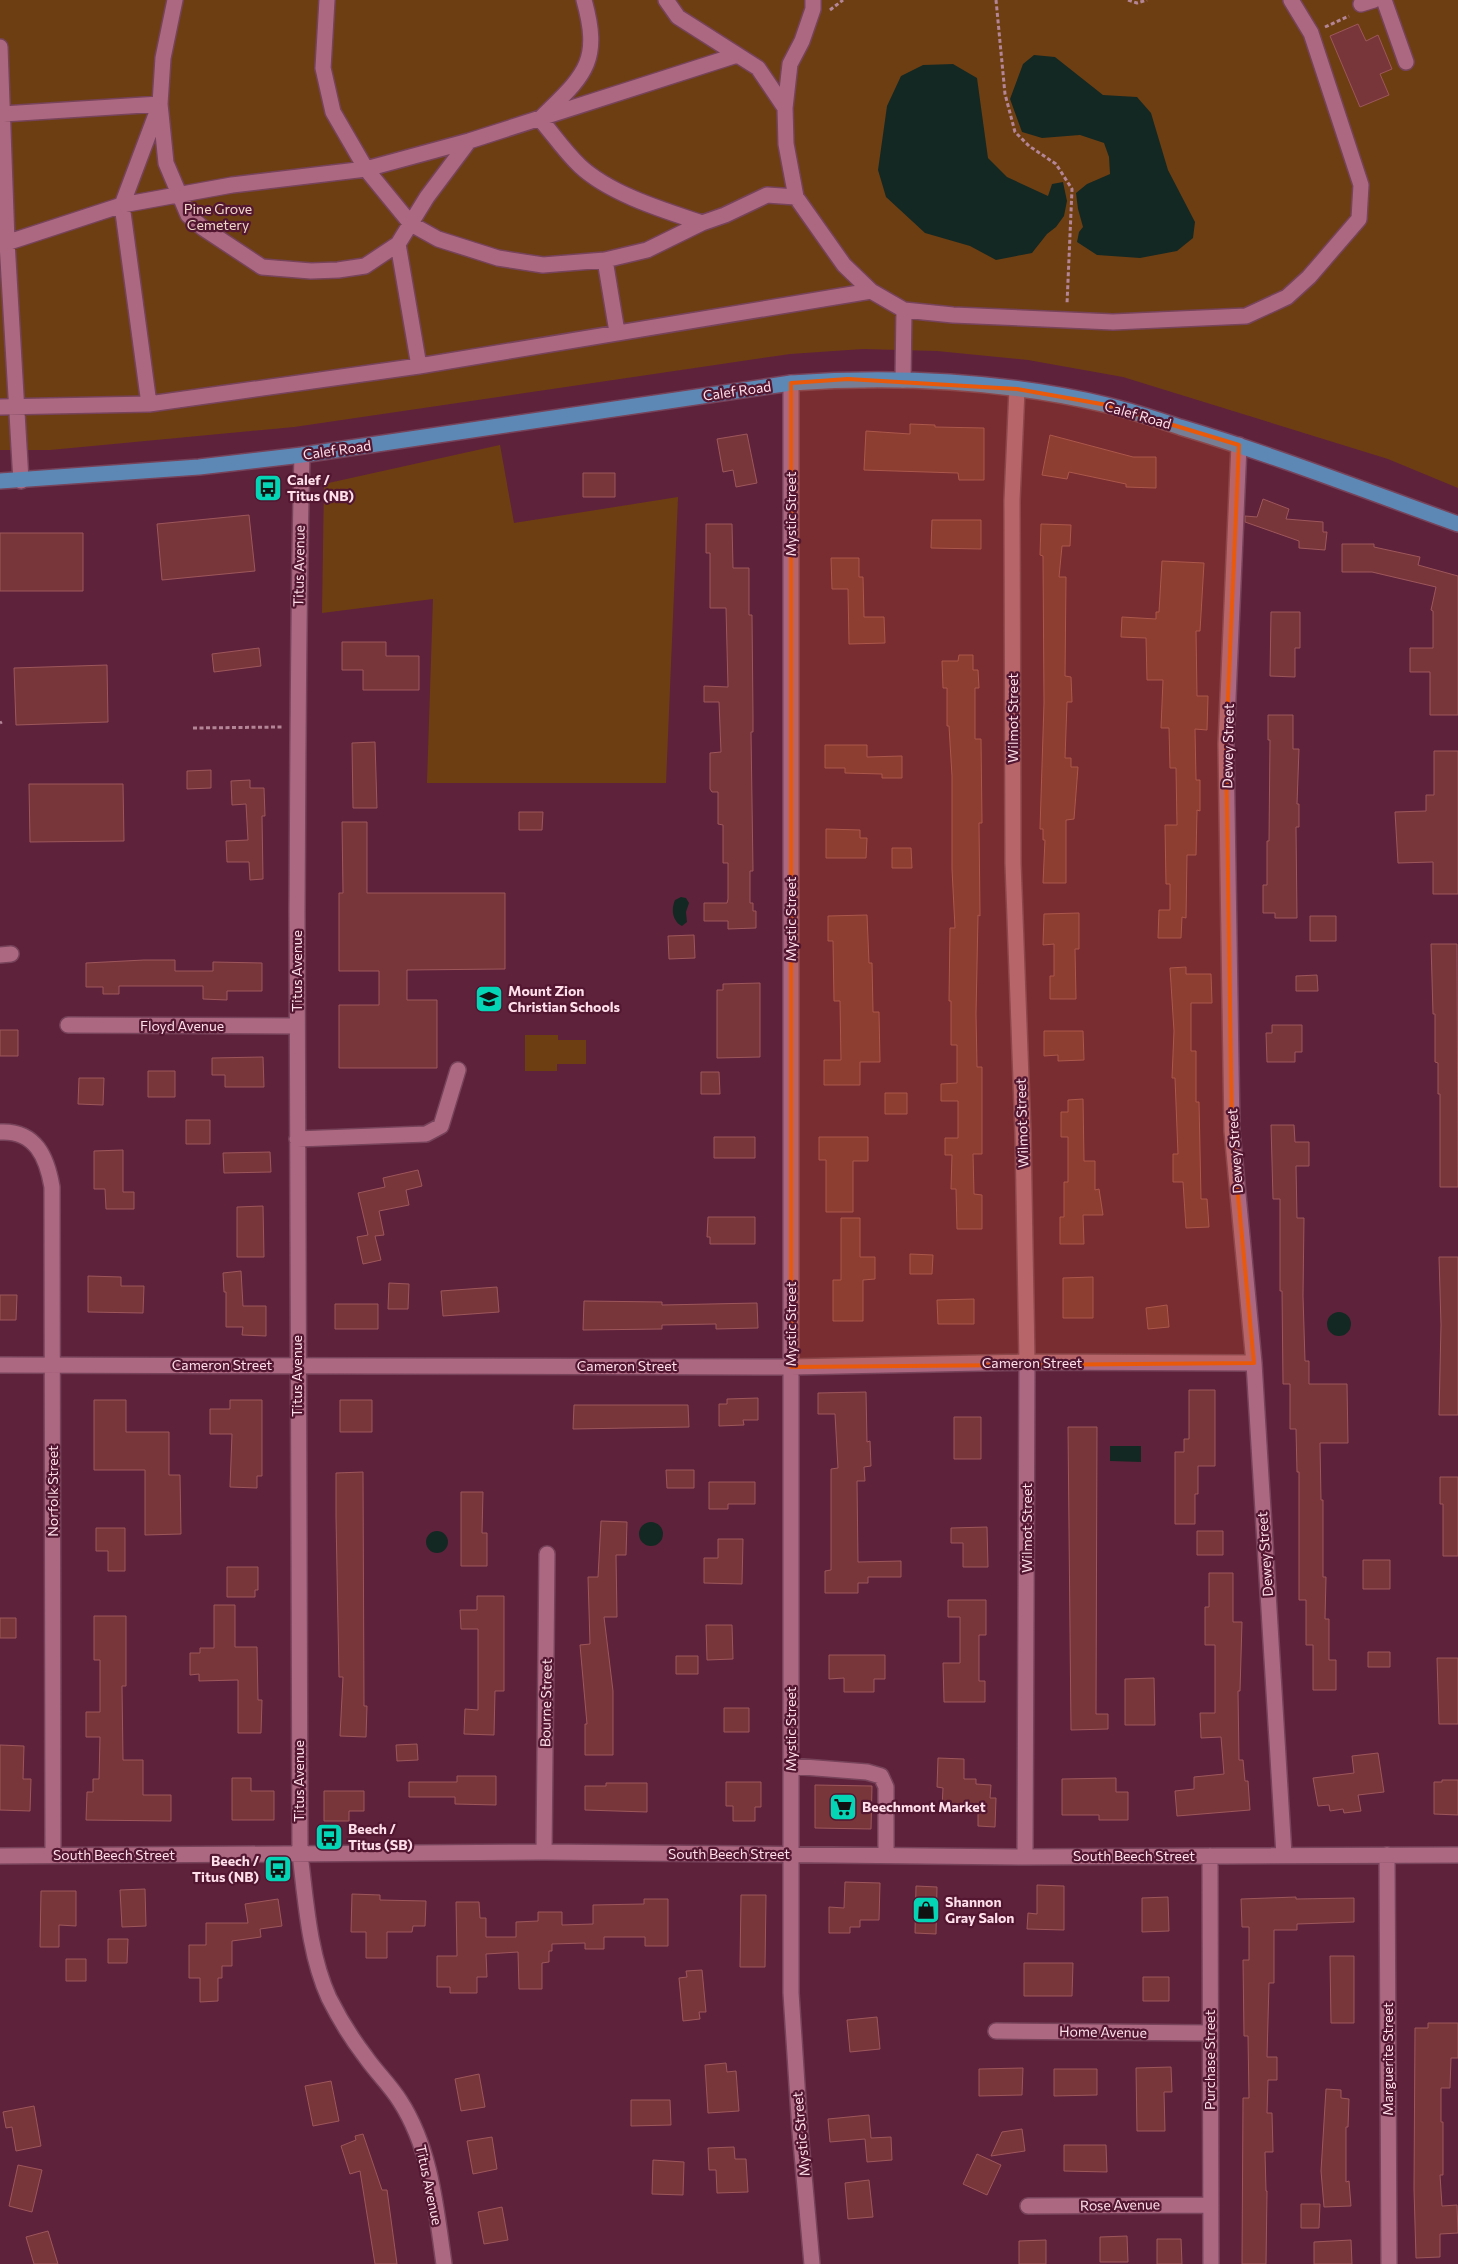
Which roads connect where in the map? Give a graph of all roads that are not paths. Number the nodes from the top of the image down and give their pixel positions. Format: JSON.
{"nodes":[{"id":1,"x":175,"y":0,"type":"edge"},
{"id":2,"x":327,"y":0,"type":"edge"},
{"id":3,"x":340,"y":0,"type":"edge"},
{"id":4,"x":584,"y":0,"type":"edge"},
{"id":5,"x":666,"y":0,"type":"edge"},
{"id":6,"x":813,"y":0,"type":"edge"},
{"id":7,"x":1291,"y":0,"type":"edge"},
{"id":8,"x":1384,"y":0,"type":"edge"},
{"id":9,"x":325,"y":19,"type":"junction"},
{"id":10,"x":0,"y":47,"type":"edge"},
{"id":11,"x":737,"y":56,"type":"junction"},
{"id":12,"x":1406,"y":62,"type":"dead end"},
{"id":13,"x":1,"y":70,"type":"edge"},
{"id":14,"x":160,"y":104,"type":"junction"},
{"id":15,"x":786,"y":108,"type":"junction"},
{"id":16,"x":3,"y":114,"type":"junction"},
{"id":17,"x":540,"y":118,"type":"junction"},
{"id":18,"x":469,"y":142,"type":"junction"},
{"id":19,"x":366,"y":169,"type":"junction"},
{"id":20,"x":180,"y":194,"type":"junction"},
{"id":21,"x":796,"y":196,"type":"junction"},
{"id":22,"x":122,"y":205,"type":"junction"},
{"id":23,"x":702,"y":223,"type":"junction"},
{"id":24,"x":411,"y":224,"type":"junction"},
{"id":25,"x":4,"y":244,"type":"edge"},
{"id":26,"x":398,"y":244,"type":"junction"},
{"id":27,"x":605,"y":260,"type":"junction"},
{"id":28,"x":871,"y":291,"type":"junction"},
{"id":29,"x":904,"y":310,"type":"junction"},
{"id":30,"x":617,"y":332,"type":"junction"},
{"id":31,"x":419,"y":366,"type":"junction"},
{"id":32,"x":903,"y":380,"type":"junction"},
{"id":33,"x":791,"y":383,"type":"junction"},
{"id":34,"x":1017,"y":389,"type":"junction"},
{"id":35,"x":149,"y":404,"type":"junction"},
{"id":36,"x":17,"y":406,"type":"junction"},
{"id":37,"x":0,"y":407,"type":"edge"},
{"id":38,"x":1239,"y":445,"type":"junction"},
{"id":39,"x":302,"y":455,"type":"junction"},
{"id":40,"x":0,"y":481,"type":"edge"},
{"id":41,"x":21,"y":481,"type":"junction"},
{"id":42,"x":1458,"y":524,"type":"edge"},
{"id":43,"x":68,"y":1026,"type":"dead end"},
{"id":44,"x":297,"y":1026,"type":"junction"},
{"id":45,"x":458,"y":1070,"type":"dead end"},
{"id":46,"x":0,"y":1132,"type":"edge"},
{"id":47,"x":297,"y":1140,"type":"junction"},
{"id":48,"x":1027,"y":1362,"type":"junction"},
{"id":49,"x":1254,"y":1363,"type":"junction"},
{"id":50,"x":0,"y":1364,"type":"edge"},
{"id":51,"x":53,"y":1364,"type":"junction"},
{"id":52,"x":297,"y":1365,"type":"junction"},
{"id":53,"x":791,"y":1367,"type":"junction"},
{"id":54,"x":547,"y":1554,"type":"dead end"},
{"id":55,"x":791,"y":1766,"type":"junction"},
{"id":56,"x":544,"y":1852,"type":"junction"},
{"id":57,"x":300,"y":1854,"type":"junction"},
{"id":58,"x":791,"y":1854,"type":"junction"},
{"id":59,"x":53,"y":1855,"type":"junction"},
{"id":60,"x":886,"y":1855,"type":"junction"},
{"id":61,"x":1284,"y":1855,"type":"junction"},
{"id":62,"x":1387,"y":1855,"type":"junction"},
{"id":63,"x":1458,"y":1855,"type":"edge"},
{"id":64,"x":0,"y":1856,"type":"edge"},
{"id":65,"x":1210,"y":1856,"type":"junction"},
{"id":66,"x":1025,"y":1857,"type":"junction"},
{"id":67,"x":996,"y":2030,"type":"dead end"},
{"id":68,"x":1210,"y":2033,"type":"junction"},
{"id":69,"x":1211,"y":2204,"type":"junction"},
{"id":70,"x":1028,"y":2206,"type":"dead end"},
{"id":71,"x":444,"y":2264,"type":"edge"},
{"id":72,"x":812,"y":2264,"type":"edge"},
{"id":73,"x":1211,"y":2264,"type":"edge"},
{"id":74,"x":1389,"y":2264,"type":"edge"}],
"edges":[{"from":1,"to":14,"type":"street"},
{"from":2,"to":9,"type":"street"},
{"from":3,"to":9,"type":"street"},
{"from":4,"to":17,"type":"street"},
{"from":5,"to":11,"type":"street"},
{"from":6,"to":15,"type":"street"},
{"from":7,"to":29,"type":"street"},
{"from":8,"to":12,"type":"street"},
{"from":9,"to":19,"type":"street"},
{"from":10,"to":13,"type":"street"},
{"from":11,"to":15,"type":"street"},
{"from":11,"to":17,"type":"street"},
{"from":13,"to":16,"type":"street"},
{"from":14,"to":16,"type":"street"},
{"from":14,"to":20,"type":"street"},
{"from":14,"to":22,"type":"street"},
{"from":15,"to":21,"type":"street"},
{"from":16,"to":25,"type":"street"},
{"from":17,"to":18,"type":"street"},
{"from":17,"to":23,"type":"street"},
{"from":18,"to":19,"type":"street"},
{"from":18,"to":24,"type":"street"},
{"from":19,"to":20,"type":"street"},
{"from":19,"to":24,"type":"street"},
{"from":20,"to":22,"type":"street"},
{"from":20,"to":26,"type":"street"},
{"from":21,"to":23,"type":"street"},
{"from":21,"to":28,"type":"street"},
{"from":22,"to":25,"type":"street"},
{"from":22,"to":35,"type":"street"},
{"from":23,"to":27,"type":"street"},
{"from":24,"to":26,"type":"street"},
{"from":24,"to":27,"type":"street"},
{"from":25,"to":36,"type":"street"},
{"from":26,"to":31,"type":"street"},
{"from":27,"to":30,"type":"street"},
{"from":28,"to":29,"type":"street"},
{"from":28,"to":30,"type":"street"},
{"from":29,"to":32,"type":"street"},
{"from":30,"to":31,"type":"street"},
{"from":31,"to":35,"type":"street"},
{"from":32,"to":33,"type":"main road","name":"Calef Road"},
{"from":32,"to":34,"type":"main road","name":"Calef Road"},
{"from":33,"to":39,"type":"main road","name":"Calef Road"},
{"from":33,"to":53,"type":"street","name":"Mystic Street"},
{"from":34,"to":38,"type":"main road","name":"Calef Road"},
{"from":34,"to":48,"type":"street","name":"Wilmot Street"},
{"from":35,"to":36,"type":"street"},
{"from":36,"to":37,"type":"street"},
{"from":36,"to":41,"type":"street"},
{"from":38,"to":42,"type":"main road","name":"Calef Road"},
{"from":38,"to":49,"type":"street","name":"Dewey Street"},
{"from":39,"to":41,"type":"main road","name":"Calef Road"},
{"from":39,"to":44,"type":"street","name":"Titus Avenue"},
{"from":40,"to":41,"type":"main road","name":"Calef Road"},
{"from":43,"to":44,"type":"street","name":"Floyd Avenue"},
{"from":44,"to":47,"type":"street","name":"Titus Avenue"},
{"from":45,"to":47,"type":"street"},
{"from":46,"to":51,"type":"street","name":"Norfolk Street"},
{"from":47,"to":52,"type":"street","name":"Titus Avenue"},
{"from":48,"to":49,"type":"street","name":"Cameron Street"},
{"from":48,"to":53,"type":"street","name":"Cameron Street"},
{"from":48,"to":66,"type":"street","name":"Wilmot Street"},
{"from":49,"to":61,"type":"street","name":"Dewey Street"},
{"from":50,"to":51,"type":"street","name":"Cameron Street"},
{"from":51,"to":52,"type":"street","name":"Cameron Street"},
{"from":51,"to":59,"type":"street","name":"Norfolk Street"},
{"from":52,"to":53,"type":"street","name":"Cameron Street"},
{"from":52,"to":57,"type":"street","name":"Titus Avenue"},
{"from":53,"to":55,"type":"street","name":"Mystic Street"},
{"from":54,"to":56,"type":"street","name":"Bourne Street"},
{"from":55,"to":58,"type":"street","name":"Mystic Street"},
{"from":55,"to":60,"type":"street"},
{"from":56,"to":57,"type":"street","name":"South Beech Street"},
{"from":56,"to":58,"type":"street","name":"South Beech Street"},
{"from":57,"to":59,"type":"street","name":"South Beech Street"},
{"from":57,"to":71,"type":"street","name":"Titus Avenue"},
{"from":58,"to":60,"type":"street","name":"South Beech Street"},
{"from":58,"to":72,"type":"street","name":"Mystic Street"},
{"from":59,"to":64,"type":"street","name":"South Beech Street"},
{"from":60,"to":66,"type":"street","name":"South Beech Street"},
{"from":61,"to":62,"type":"street","name":"South Beech Street"},
{"from":61,"to":65,"type":"street","name":"South Beech Street"},
{"from":62,"to":63,"type":"street","name":"South Beech Street"},
{"from":62,"to":74,"type":"street","name":"Marguerite Street"},
{"from":65,"to":66,"type":"street","name":"South Beech Street"},
{"from":65,"to":68,"type":"street","name":"Purchase Street"},
{"from":67,"to":68,"type":"street","name":"Home Avenue"},
{"from":68,"to":69,"type":"street","name":"Purchase Street"},
{"from":69,"to":70,"type":"street","name":"Rose Avenue"},
{"from":69,"to":73,"type":"street","name":"Purchase Street"}]}
